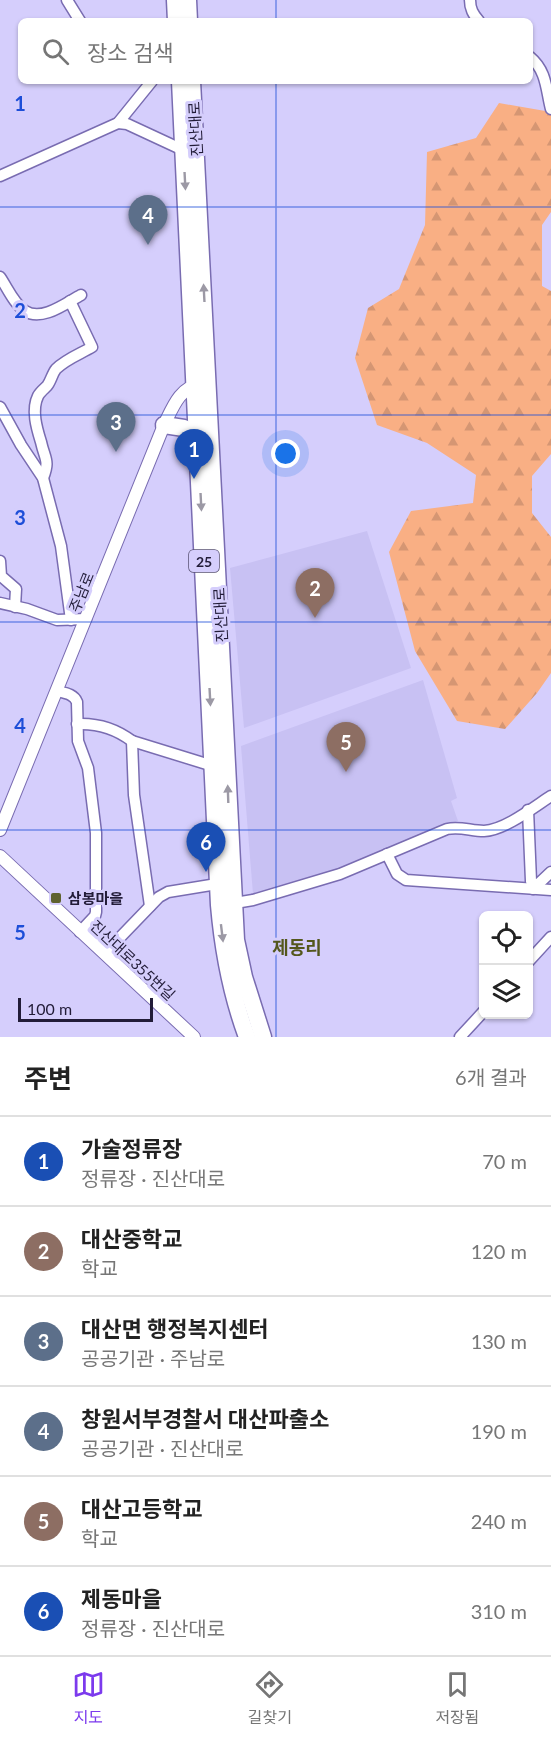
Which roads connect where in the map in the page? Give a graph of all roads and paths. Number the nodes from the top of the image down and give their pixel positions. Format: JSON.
{"nodes":[{"id":1,"x":67,"y":0,"type":"edge"},
{"id":2,"x":175,"y":0,"type":"edge"},
{"id":3,"x":188,"y":0,"type":"edge"},
{"id":4,"x":470,"y":0,"type":"edge"},
{"id":5,"x":78,"y":18,"type":"edge"},
{"id":6,"x":176,"y":18,"type":"edge"},
{"id":7,"x":189,"y":18,"type":"edge"},
{"id":8,"x":476,"y":18,"type":"edge"},
{"id":9,"x":533,"y":60,"type":"edge"},
{"id":10,"x":150,"y":84,"type":"edge"},
{"id":11,"x":180,"y":84,"type":"edge"},
{"id":12,"x":192,"y":84,"type":"edge"},
{"id":13,"x":551,"y":109,"type":"edge"},
{"id":14,"x":118,"y":123,"type":"junction"},
{"id":15,"x":183,"y":150,"type":"junction"},
{"id":16,"x":0,"y":176,"type":"edge"},
{"id":17,"x":0,"y":277,"type":"edge"},
{"id":18,"x":81,"y":295,"type":"dead end"},
{"id":19,"x":70,"y":301,"type":"junction"},
{"id":20,"x":202,"y":385,"type":"junction"},
{"id":21,"x":0,"y":407,"type":"edge"},
{"id":22,"x":164,"y":425,"type":"junction"},
{"id":23,"x":197,"y":440,"type":"junction"},
{"id":24,"x":43,"y":478,"type":"junction"},
{"id":25,"x":0,"y":561,"type":"edge"},
{"id":26,"x":0,"y":603,"type":"edge"},
{"id":27,"x":15,"y":607,"type":"junction"},
{"id":28,"x":86,"y":619,"type":"junction"},
{"id":29,"x":71,"y":620,"type":"junction"},
{"id":30,"x":57,"y":691,"type":"junction"},
{"id":31,"x":77,"y":724,"type":"junction"},
{"id":32,"x":132,"y":741,"type":"junction"},
{"id":33,"x":213,"y":766,"type":"junction"},
{"id":34,"x":551,"y":796,"type":"edge"},
{"id":35,"x":528,"y":810,"type":"junction"},
{"id":36,"x":0,"y":830,"type":"edge"},
{"id":37,"x":387,"y":854,"type":"junction"},
{"id":38,"x":0,"y":856,"type":"edge"},
{"id":39,"x":551,"y":872,"type":"edge"},
{"id":40,"x":225,"y":883,"type":"junction"},
{"id":41,"x":533,"y":889,"type":"junction"},
{"id":42,"x":551,"y":890,"type":"edge"},
{"id":43,"x":226,"y":904,"type":"junction"},
{"id":44,"x":150,"y":906,"type":"junction"},
{"id":45,"x":80,"y":932,"type":"junction"},
{"id":46,"x":551,"y":937,"type":"edge"},
{"id":47,"x":105,"y":953,"type":"junction"},
{"id":48,"x":533,"y":957,"type":"edge"},
{"id":49,"x":479,"y":1016,"type":"edge"},
{"id":50,"x":246,"y":1036,"type":"edge"},
{"id":51,"x":194,"y":1037,"type":"edge"},
{"id":52,"x":263,"y":1037,"type":"edge"},
{"id":53,"x":460,"y":1037,"type":"edge"}],
"edges":[{"from":1,"to":5,"type":"street"},
{"from":2,"to":6,"type":"main road"},
{"from":3,"to":7,"type":"main road"},
{"from":4,"to":8,"type":"street"},
{"from":9,"to":13,"type":"street"},
{"from":10,"to":14,"type":"street"},
{"from":11,"to":15,"type":"main road","name":"진산대로","number":"25"},
{"from":20,"to":12,"type":"main road","name":"진산대로","number":"25","one_way":true},
{"from":14,"to":15,"type":"street"},
{"from":14,"to":16,"type":"street"},
{"from":15,"to":20,"type":"main road","name":"진산대로","number":"25","one_way":true},
{"from":17,"to":19,"type":"street"},
{"from":18,"to":19,"type":"street"},
{"from":19,"to":24,"type":"street"},
{"from":20,"to":22,"type":"street","name":"주남로"},
{"from":20,"to":23,"type":"main road","name":"진산대로","number":"25"},
{"from":40,"to":20,"type":"main road","name":"진산대로","number":"25","one_way":true},
{"from":21,"to":24,"type":"street"},
{"from":22,"to":23,"type":"main road"},
{"from":22,"to":28,"type":"street","name":"주남로"},
{"from":23,"to":33,"type":"main road","name":"진산대로","number":"25","one_way":true},
{"from":24,"to":29,"type":"street"},
{"from":25,"to":27,"type":"street"},
{"from":26,"to":27,"type":"street"},
{"from":27,"to":29,"type":"street"},
{"from":28,"to":29,"type":"street"},
{"from":28,"to":30,"type":"street","name":"주남로"},
{"from":30,"to":31,"type":"street"},
{"from":30,"to":36,"type":"street","name":"주남로"},
{"from":31,"to":32,"type":"street"},
{"from":31,"to":45,"type":"street"},
{"from":32,"to":33,"type":"street"},
{"from":32,"to":44,"type":"street"},
{"from":33,"to":40,"type":"main road","name":"진산대로","number":"25"},
{"from":34,"to":35,"type":"street"},
{"from":35,"to":37,"type":"street"},
{"from":35,"to":41,"type":"street"},
{"from":37,"to":41,"type":"street"},
{"from":37,"to":43,"type":"street"},
{"from":38,"to":45,"type":"street","name":"진산대로355번길"},
{"from":39,"to":41,"type":"street"},
{"from":40,"to":43,"type":"main road","name":"진산대로","number":"25"},
{"from":40,"to":44,"type":"street"},
{"from":41,"to":42,"type":"street"},
{"from":43,"to":50,"type":"main road","name":"진산대로","number":"25","one_way":true},
{"from":43,"to":52,"type":"main road","name":"진산대로","number":"25"},
{"from":44,"to":47,"type":"street"},
{"from":45,"to":47,"type":"street","name":"진산대로355번길"},
{"from":46,"to":48,"type":"street"},
{"from":47,"to":51,"type":"street","name":"진산대로355번길"},
{"from":49,"to":53,"type":"street"}]}
